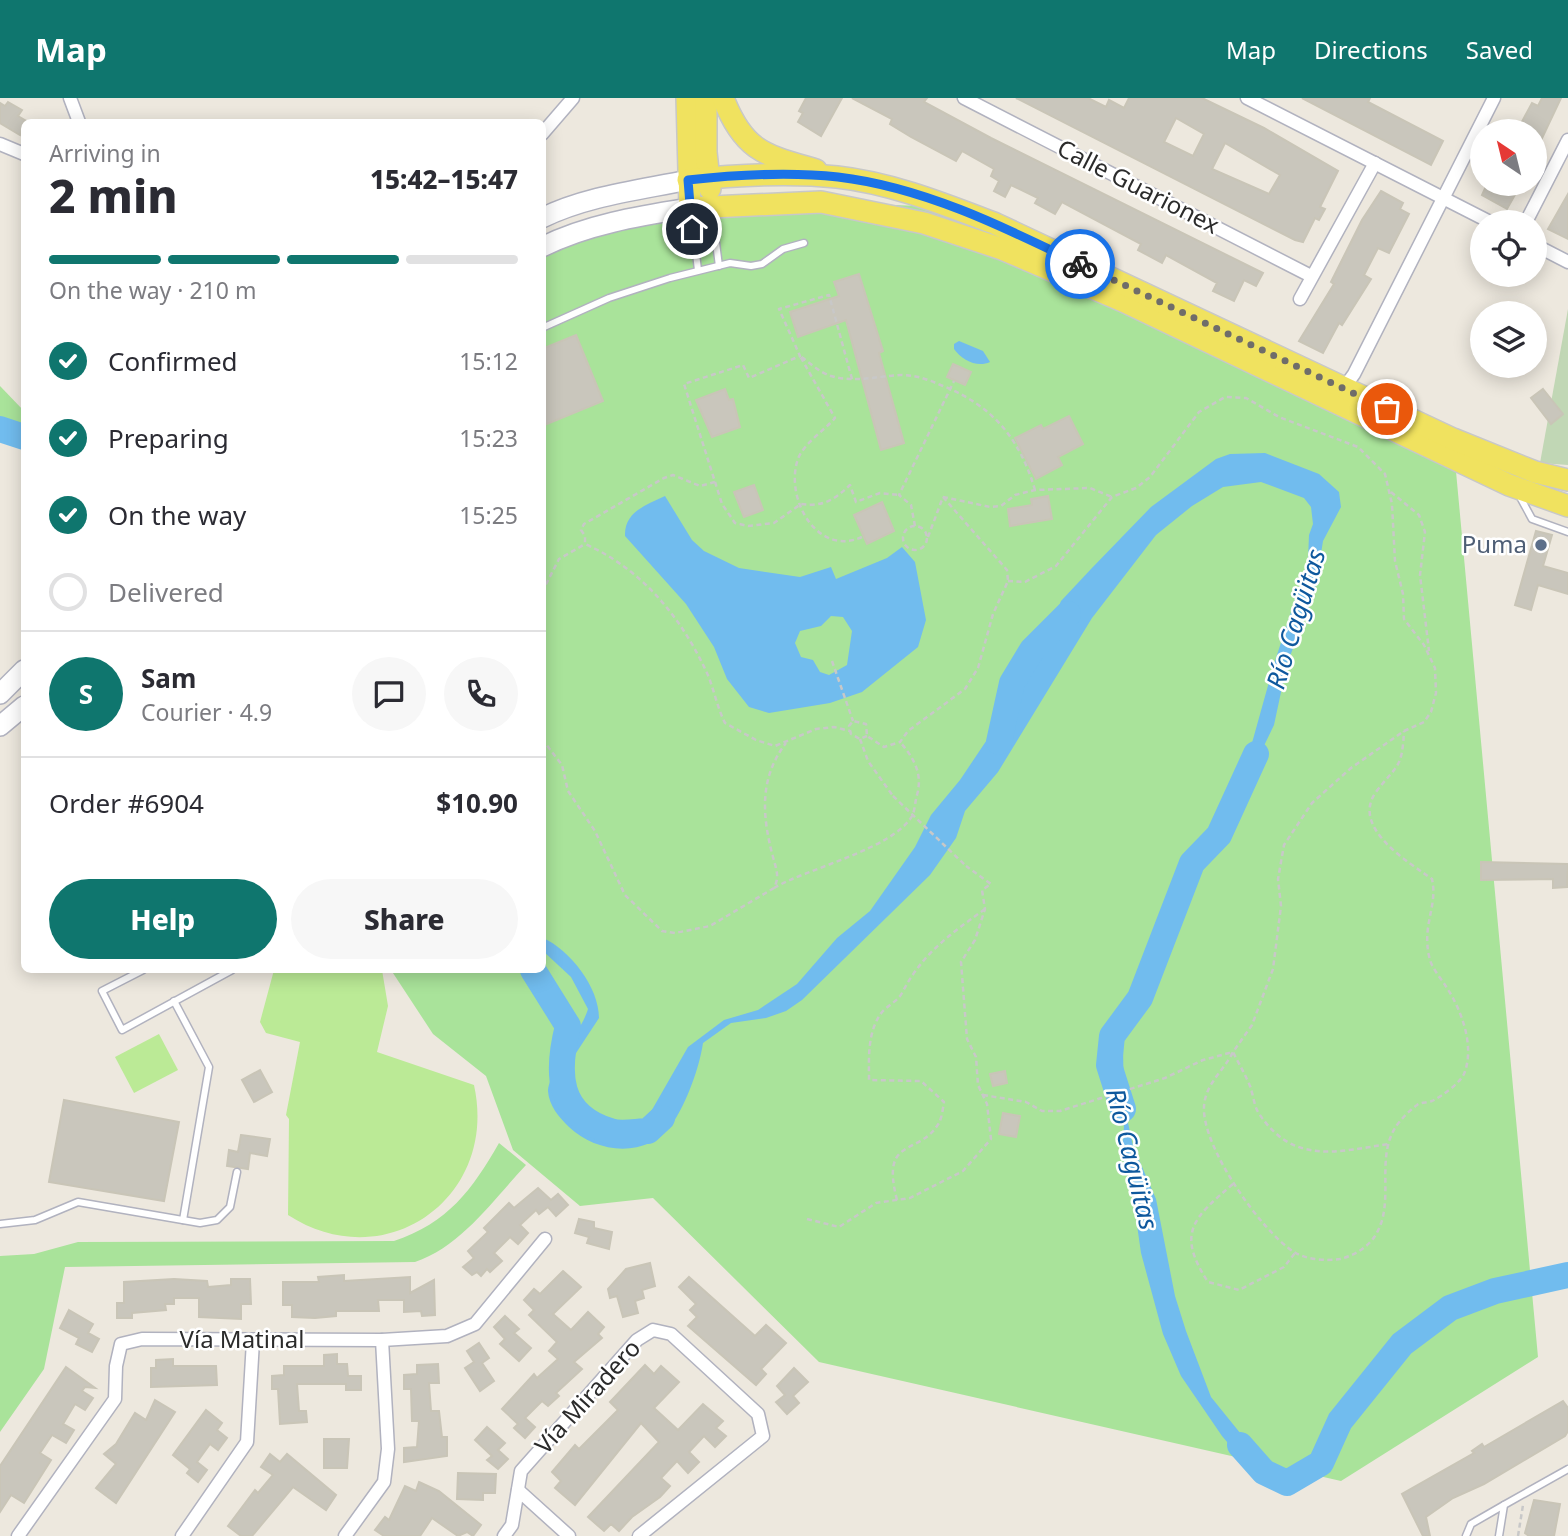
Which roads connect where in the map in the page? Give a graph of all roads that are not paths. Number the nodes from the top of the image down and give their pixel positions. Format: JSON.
{"nodes":[{"id":1,"x":70,"y":98,"type":"edge"},
{"id":2,"x":573,"y":98,"type":"edge"},
{"id":3,"x":687,"y":98,"type":"edge"},
{"id":4,"x":706,"y":98,"type":"edge"},
{"id":5,"x":723,"y":98,"type":"edge"},
{"id":6,"x":964,"y":98,"type":"edge"},
{"id":7,"x":1247,"y":98,"type":"edge"},
{"id":8,"x":1493,"y":98,"type":"edge"},
{"id":9,"x":78,"y":119,"type":"edge"},
{"id":10,"x":546,"y":129,"type":"edge"},
{"id":11,"x":1568,"y":140,"type":"edge"},
{"id":12,"x":0,"y":144,"type":"edge"},
{"id":13,"x":21,"y":153,"type":"edge"},
{"id":14,"x":1375,"y":163,"type":"junction"},
{"id":15,"x":838,"y":177,"type":"junction"},
{"id":16,"x":698,"y":179,"type":"junction"},
{"id":17,"x":1442,"y":197,"type":"junction"},
{"id":18,"x":712,"y":205,"type":"junction"},
{"id":19,"x":690,"y":208,"type":"junction"},
{"id":20,"x":1532,"y":210,"type":"edge"},
{"id":21,"x":1470,"y":212,"type":"edge"},
{"id":22,"x":546,"y":216,"type":"edge"},
{"id":23,"x":804,"y":243,"type":"dead end"},
{"id":24,"x":546,"y":245,"type":"edge"},
{"id":25,"x":1547,"y":251,"type":"edge"},
{"id":26,"x":1568,"y":262,"type":"edge"},
{"id":27,"x":719,"y":266,"type":"junction"},
{"id":28,"x":698,"y":270,"type":"junction"},
{"id":29,"x":1311,"y":276,"type":"junction"},
{"id":30,"x":1300,"y":299,"type":"dead end"},
{"id":31,"x":546,"y":326,"type":"edge"},
{"id":32,"x":1337,"y":396,"type":"junction"},
{"id":33,"x":1568,"y":480,"type":"edge"},
{"id":34,"x":1514,"y":487,"type":"junction"},
{"id":35,"x":1568,"y":506,"type":"edge"},
{"id":36,"x":1568,"y":532,"type":"edge"},
{"id":37,"x":21,"y":673,"type":"edge"},
{"id":38,"x":0,"y":694,"type":"edge"},
{"id":39,"x":21,"y":708,"type":"edge"},
{"id":40,"x":0,"y":726,"type":"edge"},
{"id":41,"x":137,"y":973,"type":"edge"},
{"id":42,"x":226,"y":973,"type":"edge"},
{"id":43,"x":174,"y":1001,"type":"junction"},
{"id":44,"x":237,"y":1172,"type":"dead end"},
{"id":45,"x":183,"y":1220,"type":"junction"},
{"id":46,"x":0,"y":1224,"type":"edge"},
{"id":47,"x":545,"y":1238,"type":"dead end"},
{"id":48,"x":382,"y":1340,"type":"junction"},
{"id":49,"x":253,"y":1341,"type":"junction"},
{"id":50,"x":1568,"y":1469,"type":"edge"},
{"id":51,"x":518,"y":1490,"type":"junction"},
{"id":52,"x":1504,"y":1505,"type":"junction"},
{"id":53,"x":19,"y":1536,"type":"edge"},
{"id":54,"x":182,"y":1536,"type":"edge"},
{"id":55,"x":345,"y":1536,"type":"edge"},
{"id":56,"x":504,"y":1536,"type":"edge"},
{"id":57,"x":569,"y":1536,"type":"edge"},
{"id":58,"x":639,"y":1536,"type":"edge"},
{"id":59,"x":1466,"y":1536,"type":"edge"},
{"id":60,"x":1499,"y":1536,"type":"edge"}],
"edges":[{"from":1,"to":9,"type":"street"},
{"from":2,"to":10,"type":"street"},
{"from":3,"to":16,"type":"main road"},
{"from":4,"to":16,"type":"main road"},
{"from":5,"to":15,"type":"main road"},
{"from":6,"to":29,"type":"street","name":"Calle Guarionex"},
{"from":7,"to":14,"type":"street"},
{"from":8,"to":17,"type":"street"},
{"from":11,"to":20,"type":"street"},
{"from":12,"to":13,"type":"street"},
{"from":14,"to":17,"type":"street"},
{"from":14,"to":29,"type":"street"},
{"from":15,"to":16,"type":"main road"},
{"from":15,"to":32,"type":"main road"},
{"from":16,"to":18,"type":"main road"},
{"from":16,"to":19,"type":"main road"},
{"from":16,"to":22,"type":"main road"},
{"from":17,"to":21,"type":"street"},
{"from":17,"to":32,"type":"street"},
{"from":18,"to":19,"type":"main road"},
{"from":18,"to":27,"type":"lane"},
{"from":18,"to":32,"type":"main road"},
{"from":19,"to":24,"type":"main road"},
{"from":19,"to":28,"type":"lane"},
{"from":23,"to":27,"type":"lane"},
{"from":25,"to":26,"type":"street"},
{"from":27,"to":28,"type":"lane"},
{"from":28,"to":31,"type":"lane"},
{"from":29,"to":30,"type":"street"},
{"from":32,"to":33,"type":"main road"},
{"from":32,"to":34,"type":"main road"},
{"from":34,"to":35,"type":"main road"},
{"from":34,"to":36,"type":"lane"},
{"from":37,"to":38,"type":"main road"},
{"from":39,"to":40,"type":"main road"},
{"from":41,"to":43,"type":"lane"},
{"from":42,"to":43,"type":"lane"},
{"from":43,"to":45,"type":"lane"},
{"from":44,"to":45,"type":"lane"},
{"from":45,"to":46,"type":"lane"},
{"from":47,"to":48,"type":"street","name":"Vía Matinal"},
{"from":48,"to":49,"type":"street","name":"Vía Matinal"},
{"from":48,"to":55,"type":"street"},
{"from":49,"to":53,"type":"street","name":"Vía Matinal"},
{"from":49,"to":54,"type":"street"},
{"from":50,"to":52,"type":"lane"},
{"from":51,"to":56,"type":"street","name":"Vía Miradero"},
{"from":51,"to":57,"type":"street"},
{"from":51,"to":58,"type":"street","name":"Vía Miradero"},
{"from":52,"to":59,"type":"lane"},
{"from":52,"to":60,"type":"lane"}]}
